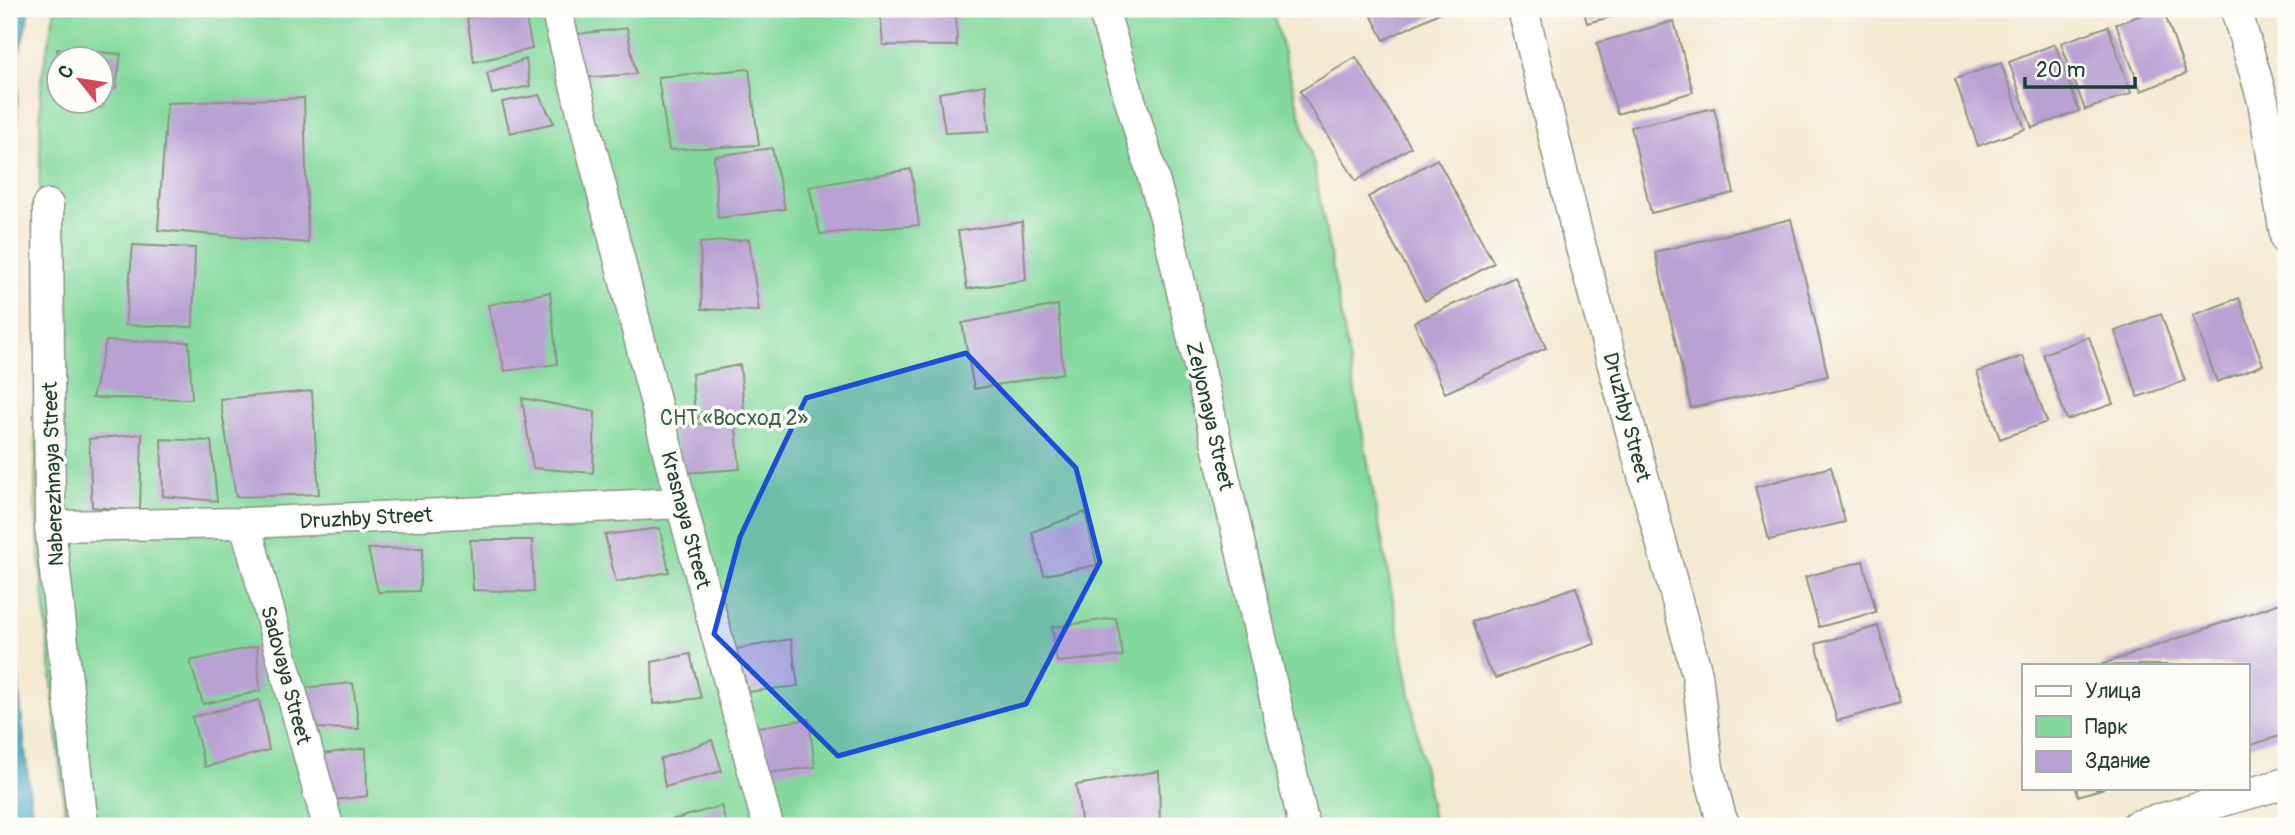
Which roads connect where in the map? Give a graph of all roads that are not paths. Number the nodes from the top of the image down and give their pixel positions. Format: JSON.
{"nodes":[{"id":1,"x":556,"y":9,"type":"edge"},
{"id":2,"x":1103,"y":9,"type":"edge"},
{"id":3,"x":1523,"y":9,"type":"edge"},
{"id":4,"x":2236,"y":9,"type":"edge"},
{"id":5,"x":48,"y":205,"type":"dead end"},
{"id":6,"x":2286,"y":240,"type":"edge"},
{"id":7,"x":681,"y":503,"type":"junction"},
{"id":8,"x":245,"y":523,"type":"junction"},
{"id":9,"x":50,"y":527,"type":"junction"},
{"id":10,"x":2286,"y":783,"type":"edge"},
{"id":11,"x":83,"y":826,"type":"edge"},
{"id":12,"x":328,"y":826,"type":"edge"},
{"id":13,"x":768,"y":826,"type":"edge"},
{"id":14,"x":1304,"y":826,"type":"edge"},
{"id":15,"x":1726,"y":826,"type":"edge"},
{"id":16,"x":2136,"y":826,"type":"edge"}],
"edges":[{"from":1,"to":7,"type":"street","name":"Krasnaya Street"},
{"from":2,"to":14,"type":"street","name":"Zelyonaya Street"},
{"from":3,"to":15,"type":"street","name":"Druzhby Street"},
{"from":4,"to":6,"type":"street"},
{"from":5,"to":9,"type":"street","name":"Naberezhnaya Street"},
{"from":7,"to":8,"type":"street","name":"Druzhby Street"},
{"from":7,"to":13,"type":"street","name":"Krasnaya Street"},
{"from":8,"to":9,"type":"street","name":"Druzhby Street"},
{"from":8,"to":12,"type":"street","name":"Sadovaya Street"},
{"from":9,"to":11,"type":"street","name":"Naberezhnaya Street"},
{"from":10,"to":16,"type":"street"}]}
